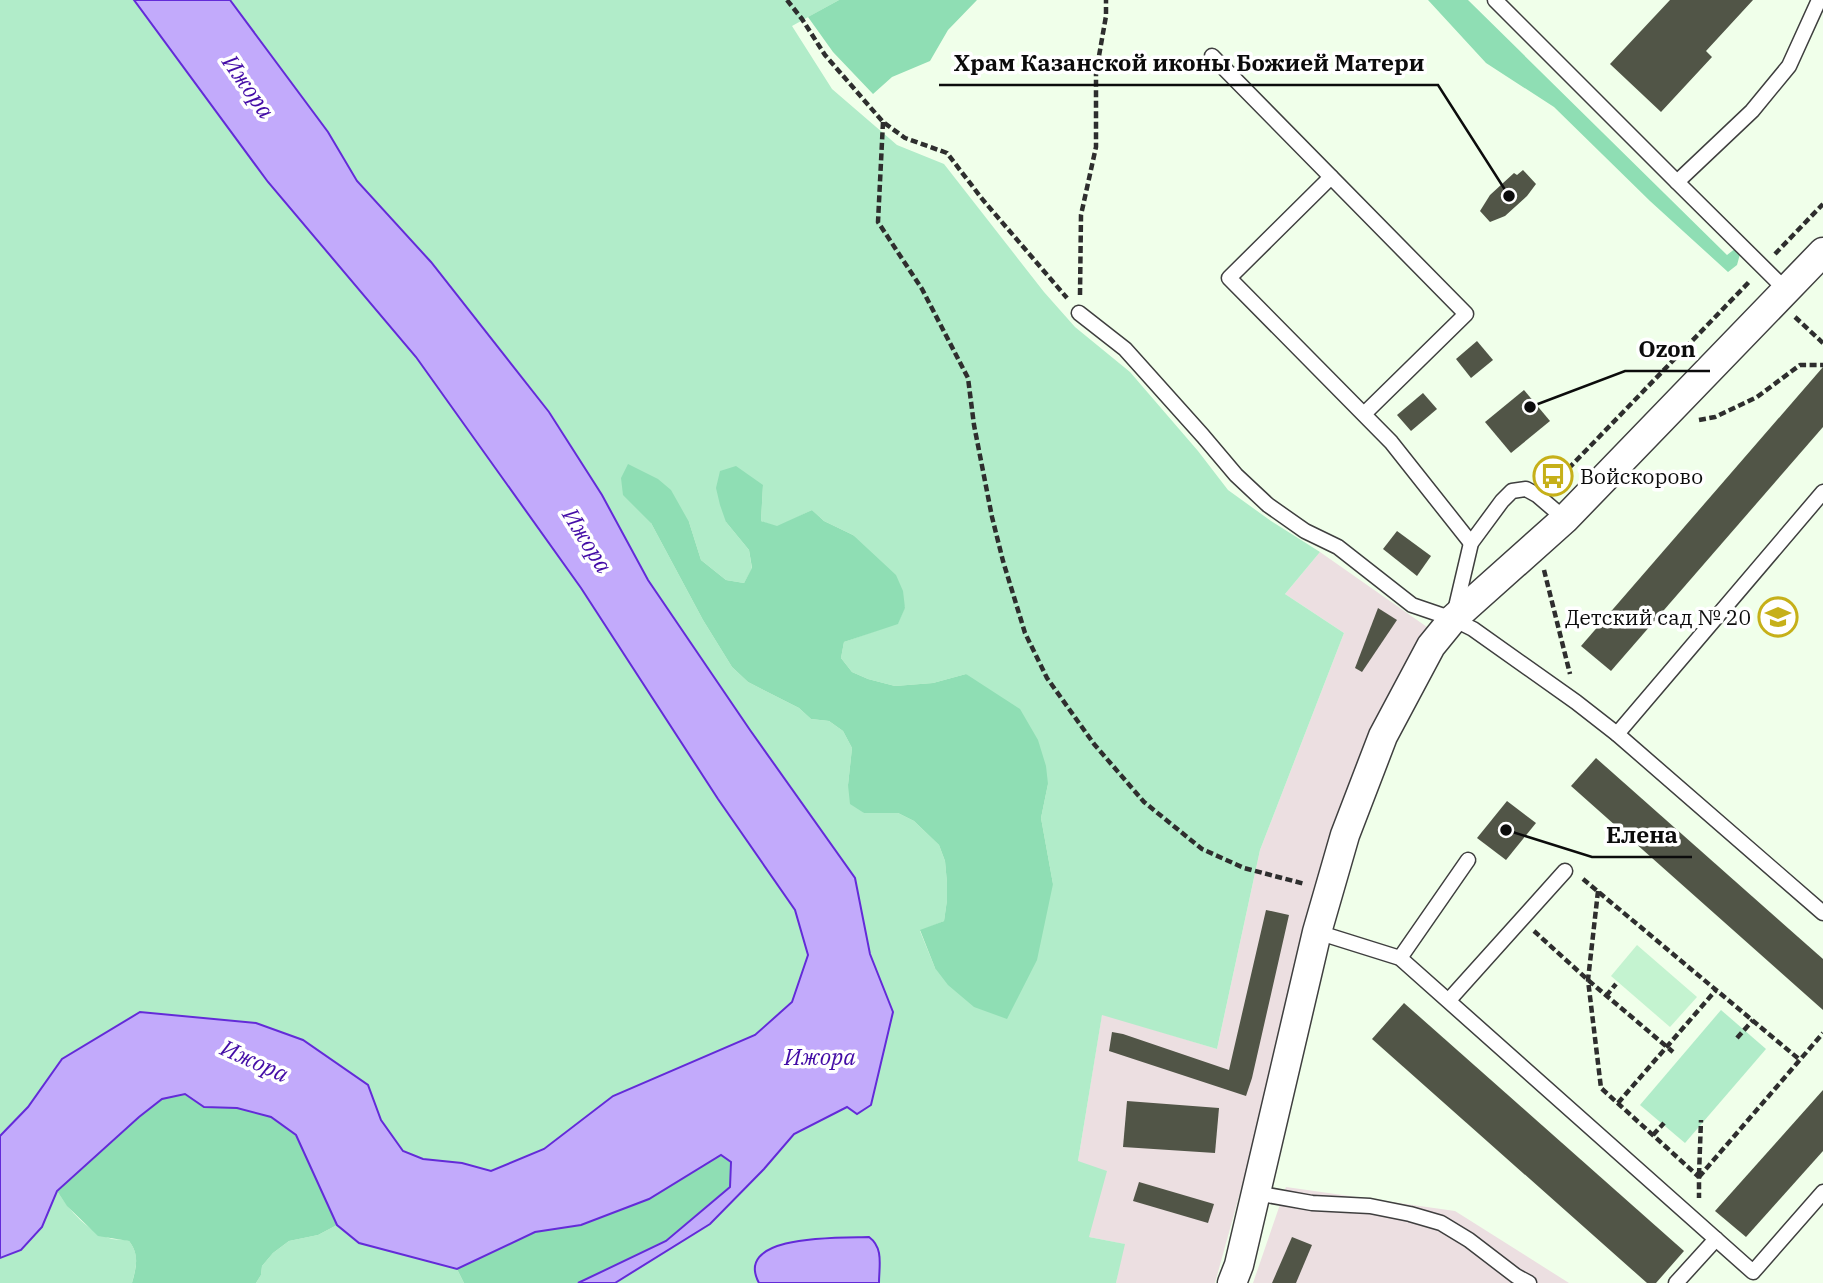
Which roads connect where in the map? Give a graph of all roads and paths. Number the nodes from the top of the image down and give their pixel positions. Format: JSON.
{"nodes":[{"id":1,"x":787,"y":0,"type":"edge"},
{"id":2,"x":1106,"y":0,"type":"edge"},
{"id":3,"x":1495,"y":0,"type":"edge"},
{"id":4,"x":1819,"y":0,"type":"edge"},
{"id":5,"x":1212,"y":57,"type":"dead end"},
{"id":6,"x":883,"y":122,"type":"junction"},
{"id":7,"x":1331,"y":177,"type":"junction"},
{"id":8,"x":1677,"y":182,"type":"junction"},
{"id":9,"x":1823,"y":204,"type":"edge"},
{"id":10,"x":1823,"y":252,"type":"edge"},
{"id":11,"x":1763,"y":267,"type":"junction"},
{"id":12,"x":1786,"y":290,"type":"junction"},
{"id":13,"x":1079,"y":313,"type":"junction"},
{"id":14,"x":1823,"y":365,"type":"edge"},
{"id":15,"x":1364,"y":414,"type":"junction"},
{"id":16,"x":1688,"y":423,"type":"dead end"},
{"id":17,"x":1823,"y":492,"type":"edge"},
{"id":18,"x":1565,"y":519,"type":"junction"},
{"id":19,"x":1471,"y":543,"type":"junction"},
{"id":20,"x":1542,"y":562,"type":"dead end"},
{"id":21,"x":1453,"y":619,"type":"junction"},
{"id":22,"x":1576,"y":702,"type":"junction"},
{"id":23,"x":1617,"y":734,"type":"junction"},
{"id":24,"x":1468,"y":860,"type":"dead end"},
{"id":25,"x":1565,"y":871,"type":"joint"},
{"id":26,"x":1329,"y":891,"type":"junction"},
{"id":27,"x":1598,"y":891,"type":"junction"},
{"id":28,"x":1823,"y":914,"type":"edge"},
{"id":29,"x":1521,"y":920,"type":"junction"},
{"id":30,"x":1317,"y":932,"type":"junction"},
{"id":31,"x":1400,"y":958,"type":"junction"},
{"id":32,"x":1588,"y":980,"type":"junction"},
{"id":33,"x":1616,"y":984,"type":"dead end"},
{"id":34,"x":1716,"y":990,"type":"junction"},
{"id":35,"x":1606,"y":996,"type":"junction"},
{"id":36,"x":1449,"y":1000,"type":"junction"},
{"id":37,"x":1753,"y":1020,"type":"junction"},
{"id":38,"x":1823,"y":1032,"type":"edge"},
{"id":39,"x":1737,"y":1038,"type":"dead end"},
{"id":40,"x":1667,"y":1046,"type":"junction"},
{"id":41,"x":1673,"y":1052,"type":"dead end"},
{"id":42,"x":1800,"y":1060,"type":"junction"},
{"id":43,"x":1618,"y":1104,"type":"junction"},
{"id":44,"x":1702,"y":1120,"type":"dead end"},
{"id":45,"x":1664,"y":1123,"type":"dead end"},
{"id":46,"x":1653,"y":1135,"type":"junction"},
{"id":47,"x":1699,"y":1177,"type":"junction"},
{"id":48,"x":1823,"y":1192,"type":"edge"},
{"id":49,"x":1256,"y":1193,"type":"junction"},
{"id":50,"x":1699,"y":1224,"type":"junction"},
{"id":51,"x":1716,"y":1239,"type":"junction"},
{"id":52,"x":1756,"y":1278,"type":"edge"},
{"id":53,"x":1232,"y":1283,"type":"edge"},
{"id":54,"x":1529,"y":1283,"type":"edge"},
{"id":55,"x":1676,"y":1283,"type":"edge"}],
"edges":[{"from":1,"to":6,"type":"path"},
{"from":2,"to":13,"type":"path"},
{"from":3,"to":8,"type":"lane"},
{"from":4,"to":8,"type":"lane"},
{"from":5,"to":7,"type":"lane"},
{"from":6,"to":13,"type":"path"},
{"from":6,"to":26,"type":"path"},
{"from":7,"to":15,"type":"lane"},
{"from":7,"to":15,"type":"lane"},
{"from":8,"to":11,"type":"lane"},
{"from":9,"to":11,"type":"path"},
{"from":10,"to":12,"type":"street"},
{"from":11,"to":12,"type":"lane"},
{"from":11,"to":18,"type":"path"},
{"from":12,"to":18,"type":"street"},
{"from":13,"to":21,"type":"lane"},
{"from":14,"to":16,"type":"path"},
{"from":15,"to":19,"type":"lane"},
{"from":17,"to":23,"type":"lane"},
{"from":18,"to":19,"type":"lane"},
{"from":18,"to":21,"type":"street"},
{"from":19,"to":21,"type":"lane"},
{"from":20,"to":22,"type":"path"},
{"from":21,"to":22,"type":"lane"},
{"from":21,"to":26,"type":"street"},
{"from":22,"to":23,"type":"lane"},
{"from":23,"to":28,"type":"lane"},
{"from":24,"to":31,"type":"lane"},
{"from":25,"to":27,"type":"path"},
{"from":25,"to":29,"type":"lane"},
{"from":26,"to":30,"type":"street"},
{"from":27,"to":32,"type":"path"},
{"from":27,"to":34,"type":"path"},
{"from":29,"to":32,"type":"path"},
{"from":29,"to":36,"type":"lane"},
{"from":30,"to":31,"type":"lane"},
{"from":30,"to":49,"type":"street"},
{"from":31,"to":36,"type":"lane"},
{"from":32,"to":35,"type":"path"},
{"from":32,"to":43,"type":"path"},
{"from":33,"to":35,"type":"path"},
{"from":34,"to":37,"type":"path"},
{"from":34,"to":40,"type":"path"},
{"from":35,"to":40,"type":"path"},
{"from":36,"to":50,"type":"lane"},
{"from":37,"to":39,"type":"path"},
{"from":37,"to":42,"type":"path"},
{"from":38,"to":42,"type":"path"},
{"from":40,"to":41,"type":"path"},
{"from":40,"to":43,"type":"path"},
{"from":42,"to":47,"type":"path"},
{"from":43,"to":46,"type":"path"},
{"from":44,"to":47,"type":"path"},
{"from":45,"to":46,"type":"path"},
{"from":46,"to":47,"type":"path"},
{"from":47,"to":50,"type":"path"},
{"from":48,"to":52,"type":"lane"},
{"from":49,"to":53,"type":"street"},
{"from":49,"to":54,"type":"lane"},
{"from":50,"to":51,"type":"lane"},
{"from":51,"to":52,"type":"lane"},
{"from":51,"to":55,"type":"lane"}]}
